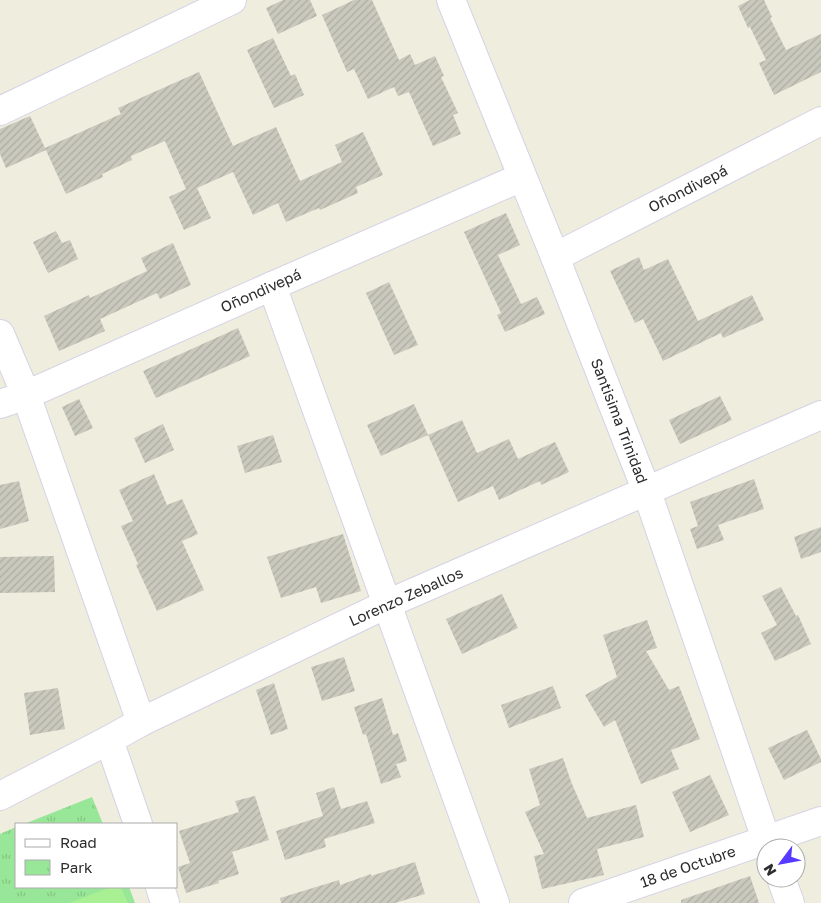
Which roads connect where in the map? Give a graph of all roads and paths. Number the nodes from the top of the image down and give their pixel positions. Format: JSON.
{"nodes":[{"id":1,"x":232,"y":0,"type":"edge"},
{"id":2,"x":451,"y":0,"type":"edge"},
{"id":3,"x":0,"y":111,"type":"edge"},
{"id":4,"x":821,"y":121,"type":"edge"},
{"id":5,"x":522,"y":176,"type":"junction"},
{"id":6,"x":555,"y":257,"type":"junction"},
{"id":7,"x":272,"y":286,"type":"junction"},
{"id":8,"x":0,"y":334,"type":"edge"},
{"id":9,"x":26,"y":395,"type":"junction"},
{"id":10,"x":0,"y":404,"type":"edge"},
{"id":11,"x":821,"y":415,"type":"edge"},
{"id":12,"x":647,"y":492,"type":"junction"},
{"id":13,"x":387,"y":604,"type":"junction"},
{"id":14,"x":141,"y":722,"type":"junction"},
{"id":15,"x":109,"y":740,"type":"junction"},
{"id":16,"x":0,"y":796,"type":"edge"},
{"id":17,"x":821,"y":821,"type":"edge"},
{"id":18,"x":138,"y":823,"type":"edge"},
{"id":19,"x":766,"y":838,"type":"edge"},
{"id":20,"x":782,"y":838,"type":"edge"},
{"id":21,"x":756,"y":848,"type":"edge"},
{"id":22,"x":160,"y":888,"type":"edge"},
{"id":23,"x":785,"y":888,"type":"edge"},
{"id":24,"x":165,"y":903,"type":"edge"},
{"id":25,"x":495,"y":903,"type":"edge"},
{"id":26,"x":583,"y":903,"type":"edge"},
{"id":27,"x":790,"y":903,"type":"edge"}],
"edges":[{"from":1,"to":3,"type":"street"},
{"from":2,"to":5,"type":"street","name":"Santisima Trinidad"},
{"from":4,"to":6,"type":"street","name":"Oñondivepá"},
{"from":5,"to":6,"type":"street","name":"Santisima Trinidad"},
{"from":5,"to":7,"type":"street","name":"Oñondivepá"},
{"from":6,"to":12,"type":"street","name":"Santisima Trinidad"},
{"from":7,"to":9,"type":"street","name":"Oñondivepá"},
{"from":7,"to":13,"type":"street"},
{"from":8,"to":9,"type":"street"},
{"from":9,"to":10,"type":"street","name":"Oñondivepá"},
{"from":9,"to":14,"type":"street"},
{"from":11,"to":12,"type":"street","name":"Lorenzo Zeballos"},
{"from":12,"to":13,"type":"street","name":"Lorenzo Zeballos"},
{"from":12,"to":19,"type":"street","name":"Santisima Trinidad"},
{"from":13,"to":14,"type":"street","name":"Lorenzo Zeballos"},
{"from":13,"to":25,"type":"street"},
{"from":14,"to":15,"type":"street","name":"Lorenzo Zeballos"},
{"from":15,"to":16,"type":"street","name":"Lorenzo Zeballos"},
{"from":15,"to":18,"type":"street"},
{"from":17,"to":20,"type":"street","name":"18 de Octubre"},
{"from":21,"to":26,"type":"street","name":"18 de Octubre"},
{"from":22,"to":24,"type":"street"},
{"from":23,"to":27,"type":"street"}]}
